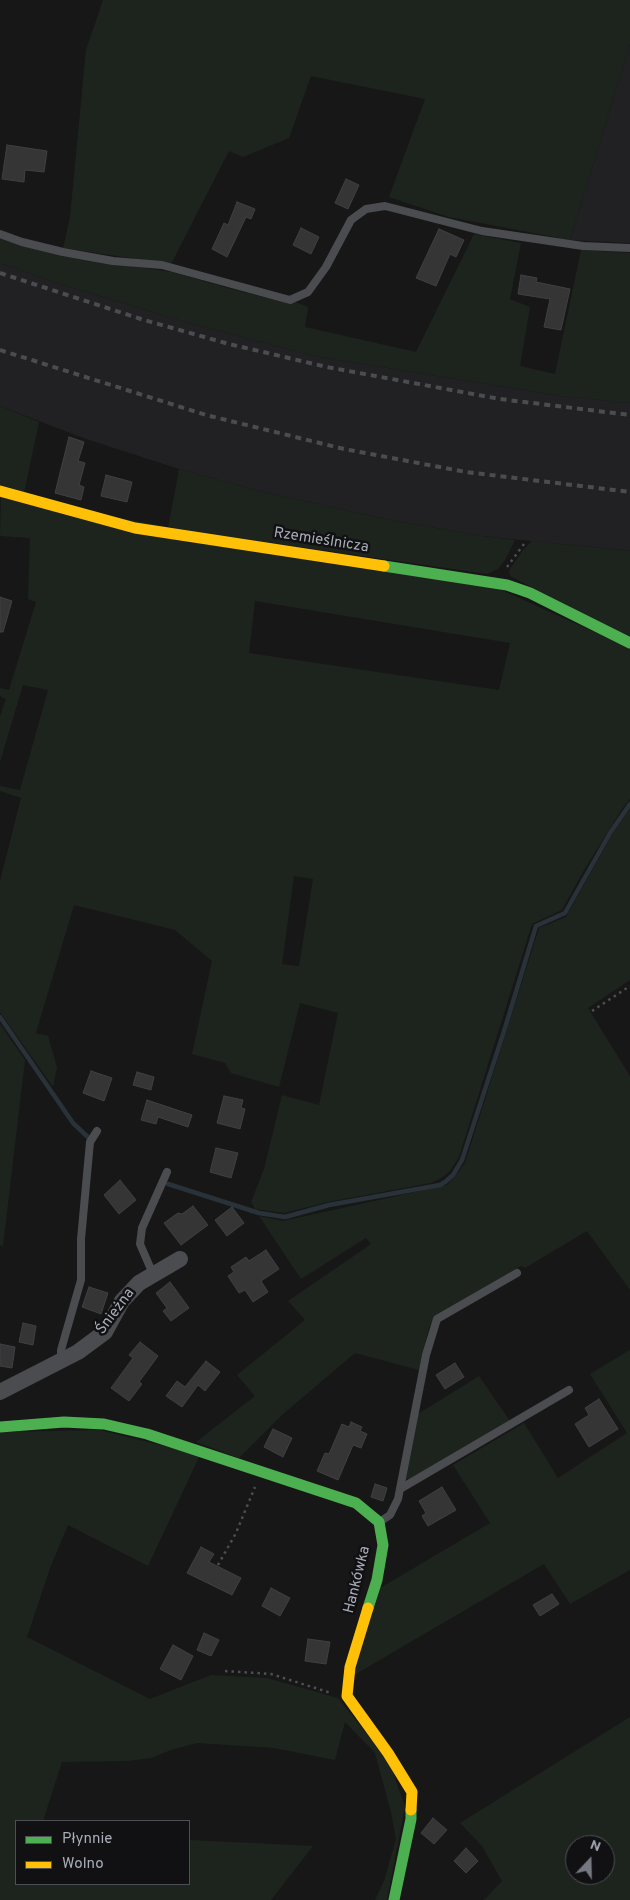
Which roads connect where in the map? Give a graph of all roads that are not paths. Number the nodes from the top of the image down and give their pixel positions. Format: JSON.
{"nodes":[{"id":1,"x":0,"y":234,"type":"edge"},
{"id":2,"x":630,"y":248,"type":"edge"},
{"id":3,"x":0,"y":491,"type":"edge"},
{"id":4,"x":630,"y":643,"type":"edge"},
{"id":5,"x":97,"y":1132,"type":"dead end"},
{"id":6,"x":166,"y":1172,"type":"dead end"},
{"id":7,"x":180,"y":1259,"type":"dead end"},
{"id":8,"x":517,"y":1273,"type":"dead end"},
{"id":9,"x":153,"y":1274,"type":"junction"},
{"id":10,"x":62,"y":1360,"type":"junction"},
{"id":11,"x":569,"y":1390,"type":"dead end"},
{"id":12,"x":0,"y":1392,"type":"edge"},
{"id":13,"x":0,"y":1427,"type":"edge"},
{"id":14,"x":400,"y":1489,"type":"junction"},
{"id":15,"x":379,"y":1522,"type":"junction"},
{"id":16,"x":394,"y":1900,"type":"edge"}],
"edges":[{"from":1,"to":2,"type":"lane"},
{"from":3,"to":4,"type":"street","name":"Rzemieślnicza"},
{"from":5,"to":10,"type":"lane"},
{"from":6,"to":9,"type":"lane"},
{"from":7,"to":9,"type":"street","name":"Śnieżna"},
{"from":8,"to":14,"type":"lane"},
{"from":9,"to":10,"type":"street","name":"Śnieżna"},
{"from":10,"to":12,"type":"street","name":"Śnieżna"},
{"from":11,"to":14,"type":"lane"},
{"from":13,"to":15,"type":"street"},
{"from":14,"to":15,"type":"lane"},
{"from":15,"to":16,"type":"street","name":"Hankówka"}]}
